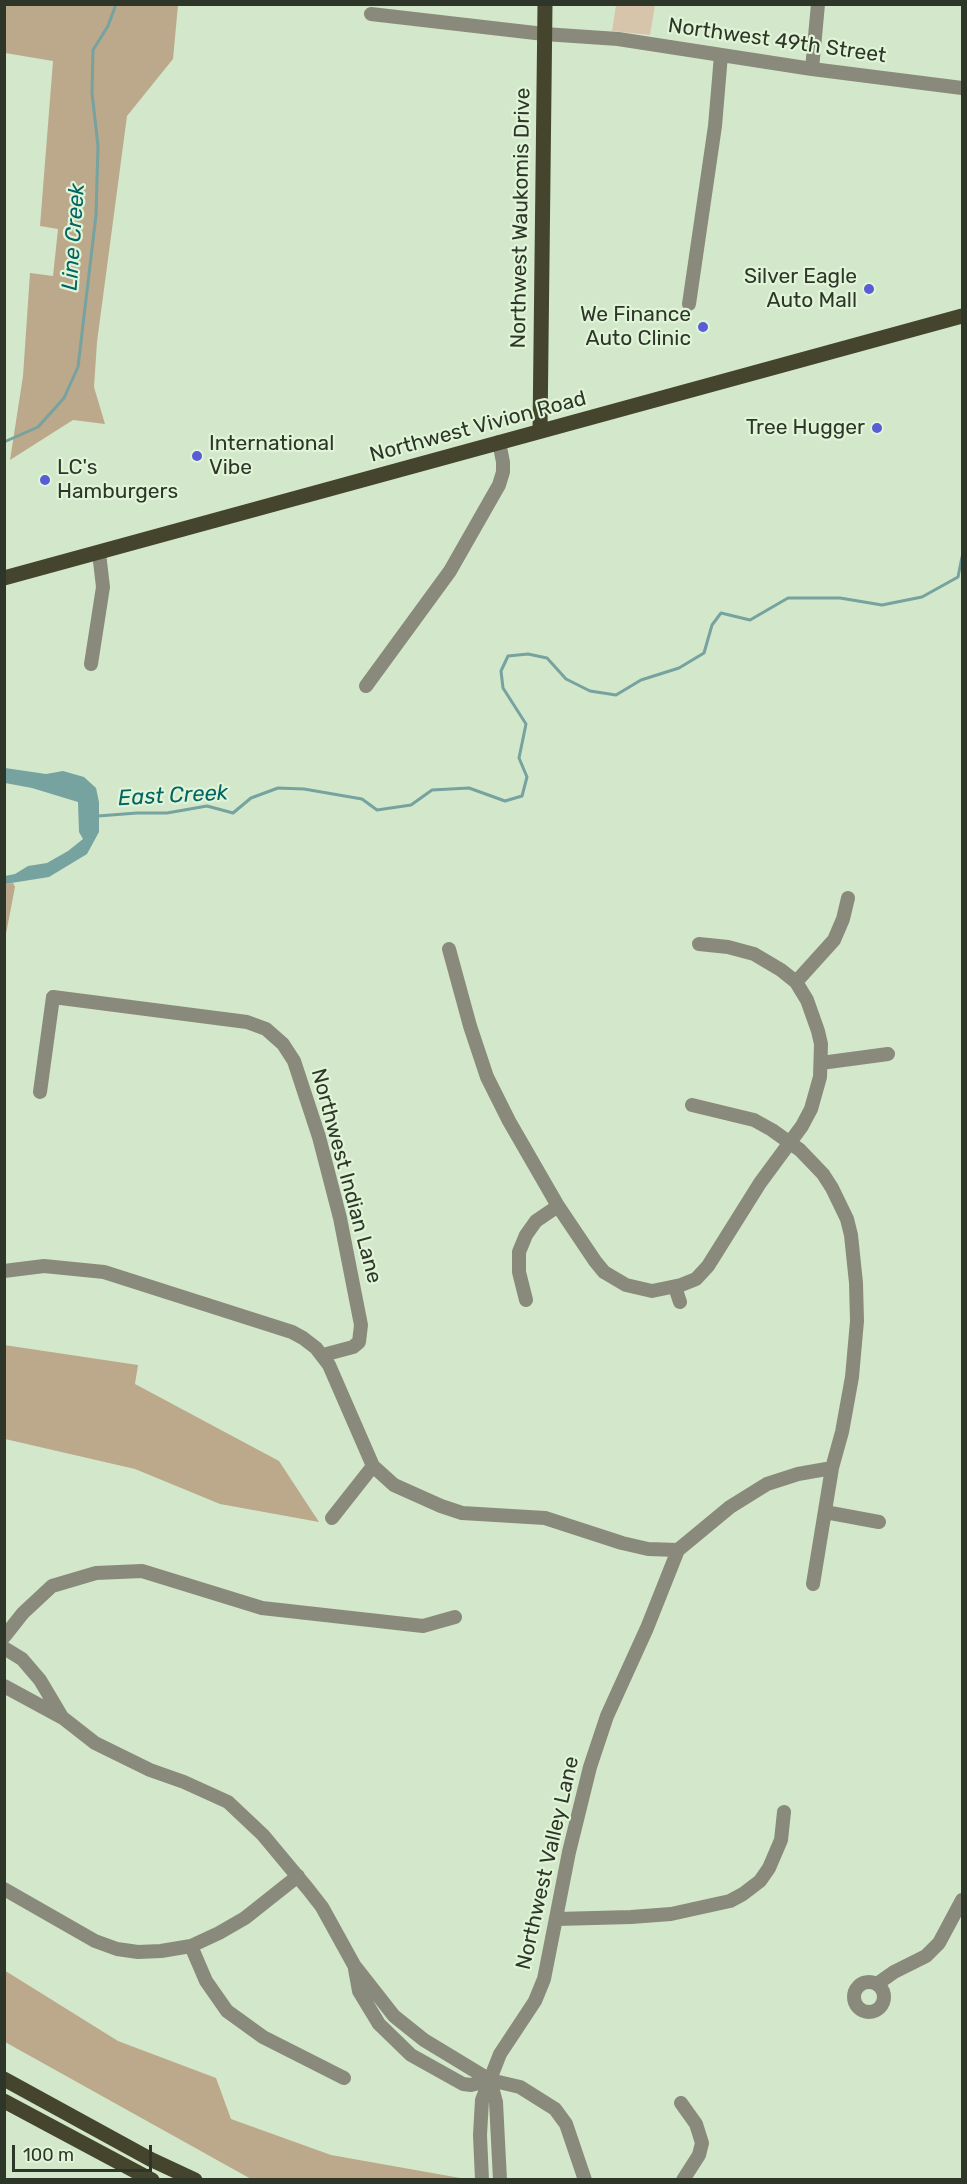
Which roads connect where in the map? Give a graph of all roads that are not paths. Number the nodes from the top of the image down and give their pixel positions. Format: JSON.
{"nodes":[{"id":1,"x":545,"y":4,"type":"edge"},
{"id":2,"x":818,"y":4,"type":"edge"},
{"id":3,"x":371,"y":14,"type":"dead end"},
{"id":4,"x":544,"y":34,"type":"junction"},
{"id":5,"x":721,"y":55,"type":"junction"},
{"id":6,"x":812,"y":69,"type":"junction"},
{"id":7,"x":963,"y":88,"type":"edge"},
{"id":8,"x":689,"y":303,"type":"dead end"},
{"id":9,"x":963,"y":316,"type":"edge"},
{"id":10,"x":540,"y":431,"type":"junction"},
{"id":11,"x":499,"y":442,"type":"junction"},
{"id":12,"x":99,"y":553,"type":"junction"},
{"id":13,"x":4,"y":578,"type":"edge"},
{"id":14,"x":91,"y":664,"type":"dead end"},
{"id":15,"x":366,"y":686,"type":"dead end"},
{"id":16,"x":848,"y":898,"type":"dead end"},
{"id":17,"x":699,"y":944,"type":"dead end"},
{"id":18,"x":449,"y":949,"type":"dead end"},
{"id":19,"x":796,"y":982,"type":"junction"},
{"id":20,"x":888,"y":1054,"type":"dead end"},
{"id":21,"x":822,"y":1064,"type":"junction"},
{"id":22,"x":40,"y":1092,"type":"dead end"},
{"id":23,"x":692,"y":1105,"type":"dead end"},
{"id":24,"x":789,"y":1141,"type":"junction"},
{"id":25,"x":558,"y":1206,"type":"junction"},
{"id":26,"x":4,"y":1271,"type":"edge"},
{"id":27,"x":675,"y":1287,"type":"junction"},
{"id":28,"x":526,"y":1300,"type":"dead end"},
{"id":29,"x":680,"y":1302,"type":"dead end"},
{"id":30,"x":322,"y":1355,"type":"junction"},
{"id":31,"x":373,"y":1466,"type":"junction"},
{"id":32,"x":832,"y":1467,"type":"junction"},
{"id":33,"x":825,"y":1512,"type":"junction"},
{"id":34,"x":332,"y":1518,"type":"dead end"},
{"id":35,"x":879,"y":1522,"type":"dead end"},
{"id":36,"x":678,"y":1550,"type":"junction"},
{"id":37,"x":813,"y":1584,"type":"dead end"},
{"id":38,"x":455,"y":1617,"type":"dead end"},
{"id":39,"x":4,"y":1636,"type":"edge"},
{"id":40,"x":4,"y":1648,"type":"edge"},
{"id":41,"x":4,"y":1686,"type":"edge"},
{"id":42,"x":63,"y":1718,"type":"junction"},
{"id":43,"x":783,"y":1812,"type":"dead end"},
{"id":44,"x":298,"y":1876,"type":"junction"},
{"id":45,"x":4,"y":1889,"type":"edge"},
{"id":46,"x":963,"y":1900,"type":"edge"},
{"id":47,"x":557,"y":1919,"type":"junction"},
{"id":48,"x":191,"y":1946,"type":"junction"},
{"id":49,"x":354,"y":1965,"type":"junction"},
{"id":50,"x":877,"y":1984,"type":"dead end"},
{"id":51,"x":344,"y":2078,"type":"dead end"},
{"id":52,"x":4,"y":2079,"type":"edge"},
{"id":53,"x":490,"y":2080,"type":"junction"},
{"id":54,"x":4,"y":2101,"type":"edge"},
{"id":55,"x":681,"y":2103,"type":"dead end"},
{"id":56,"x":152,"y":2180,"type":"edge"},
{"id":57,"x":195,"y":2180,"type":"edge"},
{"id":58,"x":482,"y":2180,"type":"edge"},
{"id":59,"x":500,"y":2180,"type":"edge"},
{"id":60,"x":585,"y":2180,"type":"edge"},
{"id":61,"x":683,"y":2180,"type":"edge"}],
"edges":[{"from":1,"to":4,"type":"main road","name":"Northwest Waukomis Drive"},
{"from":2,"to":6,"type":"street"},
{"from":3,"to":4,"type":"street","name":"Northwest 49th Street"},
{"from":4,"to":5,"type":"street","name":"Northwest 49th Street"},
{"from":4,"to":10,"type":"main road","name":"Northwest Waukomis Drive"},
{"from":5,"to":6,"type":"street","name":"Northwest 49th Street"},
{"from":5,"to":8,"type":"street"},
{"from":6,"to":7,"type":"street","name":"Northwest 49th Street"},
{"from":9,"to":10,"type":"main road","name":"Northwest Vivion Road"},
{"from":10,"to":11,"type":"main road","name":"Northwest Vivion Road"},
{"from":11,"to":12,"type":"main road","name":"Northwest Vivion Road"},
{"from":11,"to":15,"type":"street"},
{"from":12,"to":13,"type":"main road","name":"Northwest Vivion Road"},
{"from":12,"to":14,"type":"street"},
{"from":16,"to":19,"type":"street"},
{"from":17,"to":19,"type":"street"},
{"from":18,"to":25,"type":"street"},
{"from":19,"to":21,"type":"street"},
{"from":20,"to":21,"type":"street"},
{"from":21,"to":24,"type":"street"},
{"from":22,"to":30,"type":"street","name":"Northwest Indian Lane"},
{"from":23,"to":24,"type":"street"},
{"from":24,"to":27,"type":"street"},
{"from":24,"to":32,"type":"street"},
{"from":25,"to":27,"type":"street"},
{"from":25,"to":28,"type":"street"},
{"from":26,"to":30,"type":"street"},
{"from":27,"to":29,"type":"street"},
{"from":30,"to":31,"type":"street"},
{"from":31,"to":34,"type":"street"},
{"from":31,"to":36,"type":"street"},
{"from":32,"to":33,"type":"street"},
{"from":32,"to":36,"type":"street"},
{"from":33,"to":35,"type":"street"},
{"from":33,"to":37,"type":"street"},
{"from":36,"to":47,"type":"street","name":"Northwest Valley Lane"},
{"from":38,"to":39,"type":"street"},
{"from":40,"to":42,"type":"street"},
{"from":41,"to":42,"type":"street"},
{"from":42,"to":44,"type":"street"},
{"from":43,"to":47,"type":"street"},
{"from":44,"to":48,"type":"street"},
{"from":44,"to":49,"type":"street"},
{"from":45,"to":48,"type":"street"},
{"from":46,"to":50,"type":"street"},
{"from":47,"to":53,"type":"street","name":"Northwest Valley Lane"},
{"from":48,"to":51,"type":"street"},
{"from":49,"to":53,"type":"street"},
{"from":49,"to":53,"type":"street"},
{"from":52,"to":57,"type":"main road"},
{"from":53,"to":58,"type":"street","name":"Northwest Valley Lane"},
{"from":53,"to":59,"type":"street"},
{"from":53,"to":60,"type":"street"},
{"from":54,"to":56,"type":"main road"},
{"from":55,"to":61,"type":"street"}]}
